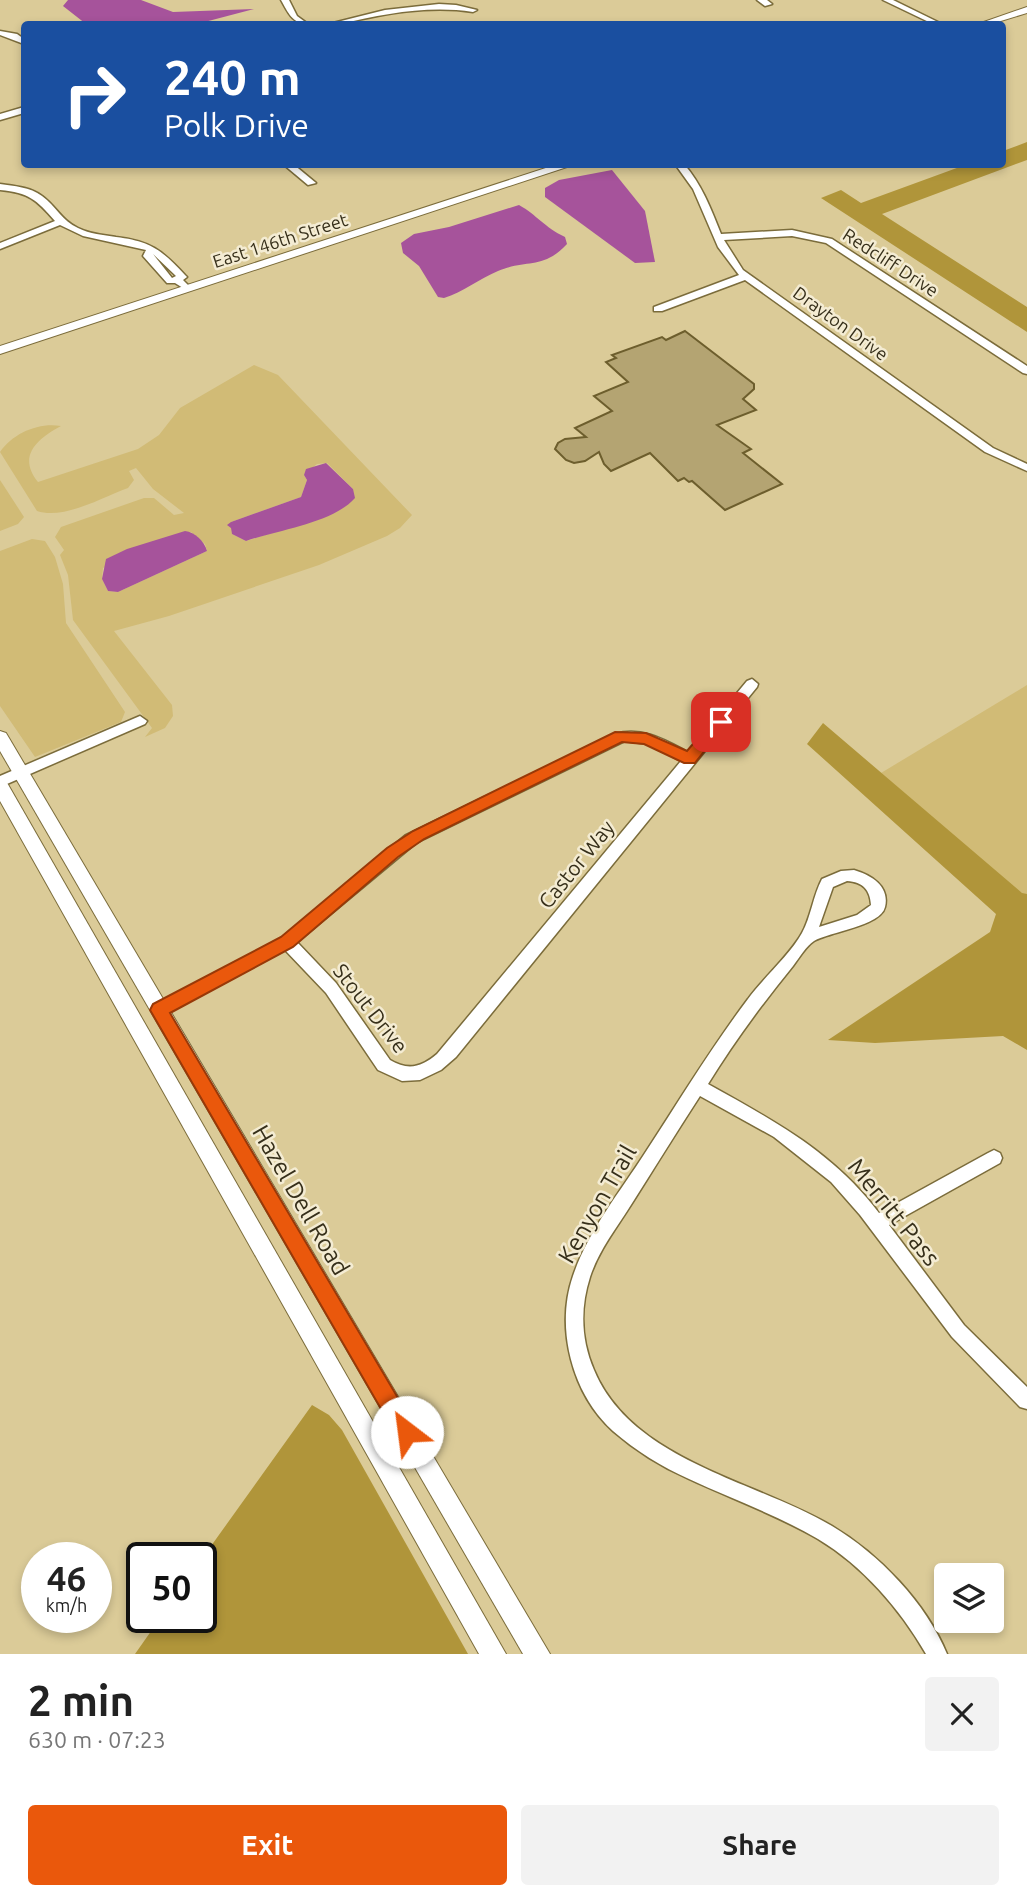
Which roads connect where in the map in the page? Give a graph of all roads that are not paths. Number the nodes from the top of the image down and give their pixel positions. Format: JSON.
{"nodes":[{"id":1,"x":285,"y":0,"type":"edge"},
{"id":2,"x":887,"y":0,"type":"edge"},
{"id":3,"x":473,"y":10,"type":"dead end"},
{"id":4,"x":1027,"y":10,"type":"edge"},
{"id":5,"x":1027,"y":17,"type":"edge"},
{"id":6,"x":299,"y":21,"type":"edge"},
{"id":7,"x":345,"y":21,"type":"edge"},
{"id":8,"x":932,"y":21,"type":"edge"},
{"id":9,"x":992,"y":21,"type":"edge"},
{"id":10,"x":1006,"y":24,"type":"edge"},
{"id":11,"x":0,"y":33,"type":"edge"},
{"id":12,"x":21,"y":40,"type":"edge"},
{"id":13,"x":21,"y":111,"type":"edge"},
{"id":14,"x":0,"y":117,"type":"edge"},
{"id":15,"x":292,"y":168,"type":"edge"},
{"id":16,"x":534,"y":168,"type":"edge"},
{"id":17,"x":558,"y":168,"type":"edge"},
{"id":18,"x":682,"y":168,"type":"edge"},
{"id":19,"x":311,"y":183,"type":"dead end"},
{"id":20,"x":0,"y":187,"type":"edge"},
{"id":21,"x":62,"y":221,"type":"junction"},
{"id":22,"x":720,"y":237,"type":"junction"},
{"id":23,"x":0,"y":246,"type":"edge"},
{"id":24,"x":746,"y":276,"type":"junction"},
{"id":25,"x":181,"y":284,"type":"junction"},
{"id":26,"x":658,"y":309,"type":"dead end"},
{"id":27,"x":0,"y":340,"type":"edge"},
{"id":28,"x":0,"y":350,"type":"edge"},
{"id":29,"x":1027,"y":371,"type":"edge"},
{"id":30,"x":1027,"y":468,"type":"edge"},
{"id":31,"x":752,"y":684,"type":"dead end"},
{"id":32,"x":140,"y":720,"type":"dead end"},
{"id":33,"x":0,"y":737,"type":"edge"},
{"id":34,"x":689,"y":759,"type":"junction"},
{"id":35,"x":21,"y":772,"type":"junction"},
{"id":36,"x":0,"y":784,"type":"edge"},
{"id":37,"x":808,"y":937,"type":"junction"},
{"id":38,"x":287,"y":942,"type":"junction"},
{"id":39,"x":159,"y":1010,"type":"junction"},
{"id":40,"x":432,"y":1070,"type":"joint"},
{"id":41,"x":697,"y":1086,"type":"junction"},
{"id":42,"x":994,"y":1158,"type":"dead end"},
{"id":43,"x":877,"y":1223,"type":"junction"},
{"id":44,"x":1027,"y":1400,"type":"edge"},
{"id":45,"x":493,"y":1654,"type":"edge"},
{"id":46,"x":537,"y":1654,"type":"edge"},
{"id":47,"x":937,"y":1654,"type":"edge"}],
"edges":[{"from":1,"to":6,"type":"street"},
{"from":2,"to":8,"type":"street"},
{"from":3,"to":7,"type":"street"},
{"from":4,"to":9,"type":"main road"},
{"from":5,"to":10,"type":"main road"},
{"from":11,"to":12,"type":"street"},
{"from":13,"to":14,"type":"street"},
{"from":15,"to":19,"type":"street"},
{"from":16,"to":25,"type":"main road","name":"East 146th Street"},
{"from":17,"to":25,"type":"main road","name":"East 146th Street"},
{"from":18,"to":22,"type":"street","name":"Drayton Drive"},
{"from":20,"to":21,"type":"street"},
{"from":21,"to":23,"type":"street"},
{"from":21,"to":25,"type":"street"},
{"from":22,"to":24,"type":"street","name":"Drayton Drive"},
{"from":22,"to":29,"type":"street","name":"Redcliff Drive"},
{"from":24,"to":26,"type":"street"},
{"from":24,"to":30,"type":"street","name":"Drayton Drive"},
{"from":25,"to":27,"type":"main road","name":"East 146th Street"},
{"from":25,"to":28,"type":"main road","name":"East 146th Street"},
{"from":31,"to":34,"type":"street","name":"Castor Way"},
{"from":32,"to":35,"type":"street"},
{"from":33,"to":35,"type":"main road","name":"Hazel Dell Road"},
{"from":34,"to":38,"type":"street"},
{"from":34,"to":40,"type":"street","name":"Castor Way"},
{"from":35,"to":36,"type":"street"},
{"from":35,"to":39,"type":"main road","name":"Hazel Dell Road"},
{"from":36,"to":45,"type":"main road"},
{"from":37,"to":37,"type":"street","name":"Kenyon Trail"},
{"from":37,"to":41,"type":"street","name":"Kenyon Trail"},
{"from":38,"to":39,"type":"street"},
{"from":38,"to":40,"type":"street","name":"Stout Drive"},
{"from":39,"to":46,"type":"main road","name":"Hazel Dell Road"},
{"from":41,"to":43,"type":"street","name":"Merritt Pass"},
{"from":41,"to":47,"type":"street","name":"Kenyon Trail"},
{"from":42,"to":43,"type":"street"},
{"from":43,"to":44,"type":"street","name":"Merritt Pass"}]}
